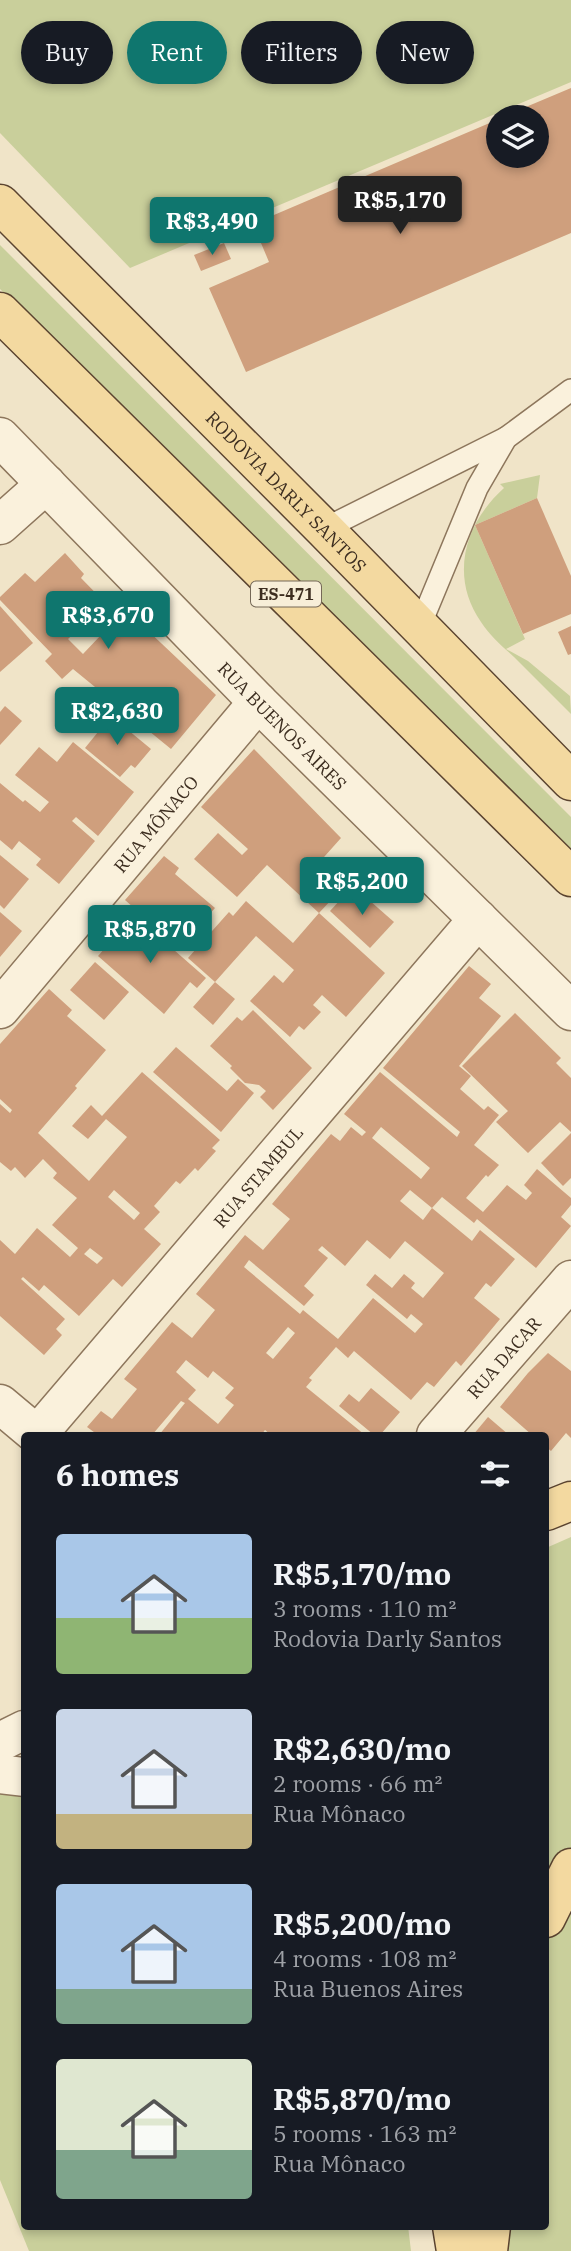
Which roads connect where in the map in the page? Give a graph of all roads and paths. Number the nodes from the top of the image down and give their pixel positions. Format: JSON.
{"nodes":[{"id":1,"x":0,"y":204,"type":"edge"},
{"id":2,"x":0,"y":312,"type":"edge"},
{"id":3,"x":571,"y":390,"type":"edge"},
{"id":4,"x":0,"y":437,"type":"edge"},
{"id":5,"x":506,"y":438,"type":"junction"},
{"id":6,"x":46,"y":484,"type":"junction"},
{"id":7,"x":0,"y":525,"type":"edge"},
{"id":8,"x":324,"y":528,"type":"junction"},
{"id":9,"x":419,"y":628,"type":"junction"},
{"id":10,"x":258,"y":702,"type":"junction"},
{"id":11,"x":571,"y":781,"type":"edge"},
{"id":12,"x":571,"y":877,"type":"edge"},
{"id":13,"x":478,"y":919,"type":"junction"},
{"id":14,"x":0,"y":1009,"type":"edge"},
{"id":15,"x":571,"y":1011,"type":"edge"},
{"id":16,"x":571,"y":1280,"type":"edge"},
{"id":17,"x":0,"y":1404,"type":"edge"},
{"id":18,"x":33,"y":1432,"type":"edge"},
{"id":19,"x":40,"y":1432,"type":"edge"},
{"id":20,"x":439,"y":1432,"type":"edge"},
{"id":21,"x":571,"y":1501,"type":"edge"},
{"id":22,"x":549,"y":1510,"type":"edge"},
{"id":23,"x":21,"y":1732,"type":"edge"},
{"id":24,"x":0,"y":1742,"type":"edge"},
{"id":25,"x":0,"y":1774,"type":"edge"},
{"id":26,"x":21,"y":1777,"type":"edge"},
{"id":27,"x":571,"y":1868,"type":"edge"},
{"id":28,"x":549,"y":1912,"type":"edge"},
{"id":29,"x":453,"y":2230,"type":"edge"},
{"id":30,"x":491,"y":2230,"type":"edge"},
{"id":31,"x":456,"y":2251,"type":"edge"},
{"id":32,"x":488,"y":2251,"type":"edge"}],
"edges":[{"from":1,"to":8,"type":"main road","name":"RODOVIA DARLY SANTOS"},
{"from":2,"to":12,"type":"main road","number":"ES-471"},
{"from":3,"to":5,"type":"lane"},
{"from":4,"to":6,"type":"street","name":"RUA BUENOS AIRES"},
{"from":5,"to":8,"type":"lane"},
{"from":5,"to":9,"type":"lane"},
{"from":6,"to":7,"type":"street"},
{"from":6,"to":10,"type":"street","name":"RUA BUENOS AIRES"},
{"from":8,"to":9,"type":"main road","name":"RODOVIA DARLY SANTOS"},
{"from":9,"to":11,"type":"main road","name":"RODOVIA DARLY SANTOS"},
{"from":10,"to":13,"type":"street","name":"RUA BUENOS AIRES"},
{"from":10,"to":14,"type":"street","name":"RUA MÔNACO"},
{"from":13,"to":15,"type":"street","name":"RUA BUENOS AIRES"},
{"from":13,"to":19,"type":"street","name":"RUA STAMBUL"},
{"from":16,"to":20,"type":"street","name":"RUA DACAR"},
{"from":17,"to":18,"type":"street"},
{"from":21,"to":22,"type":"main road"},
{"from":23,"to":24,"type":"street"},
{"from":25,"to":26,"type":"street"},
{"from":27,"to":28,"type":"main road"},
{"from":29,"to":31,"type":"main road"},
{"from":30,"to":32,"type":"main road"}]}
